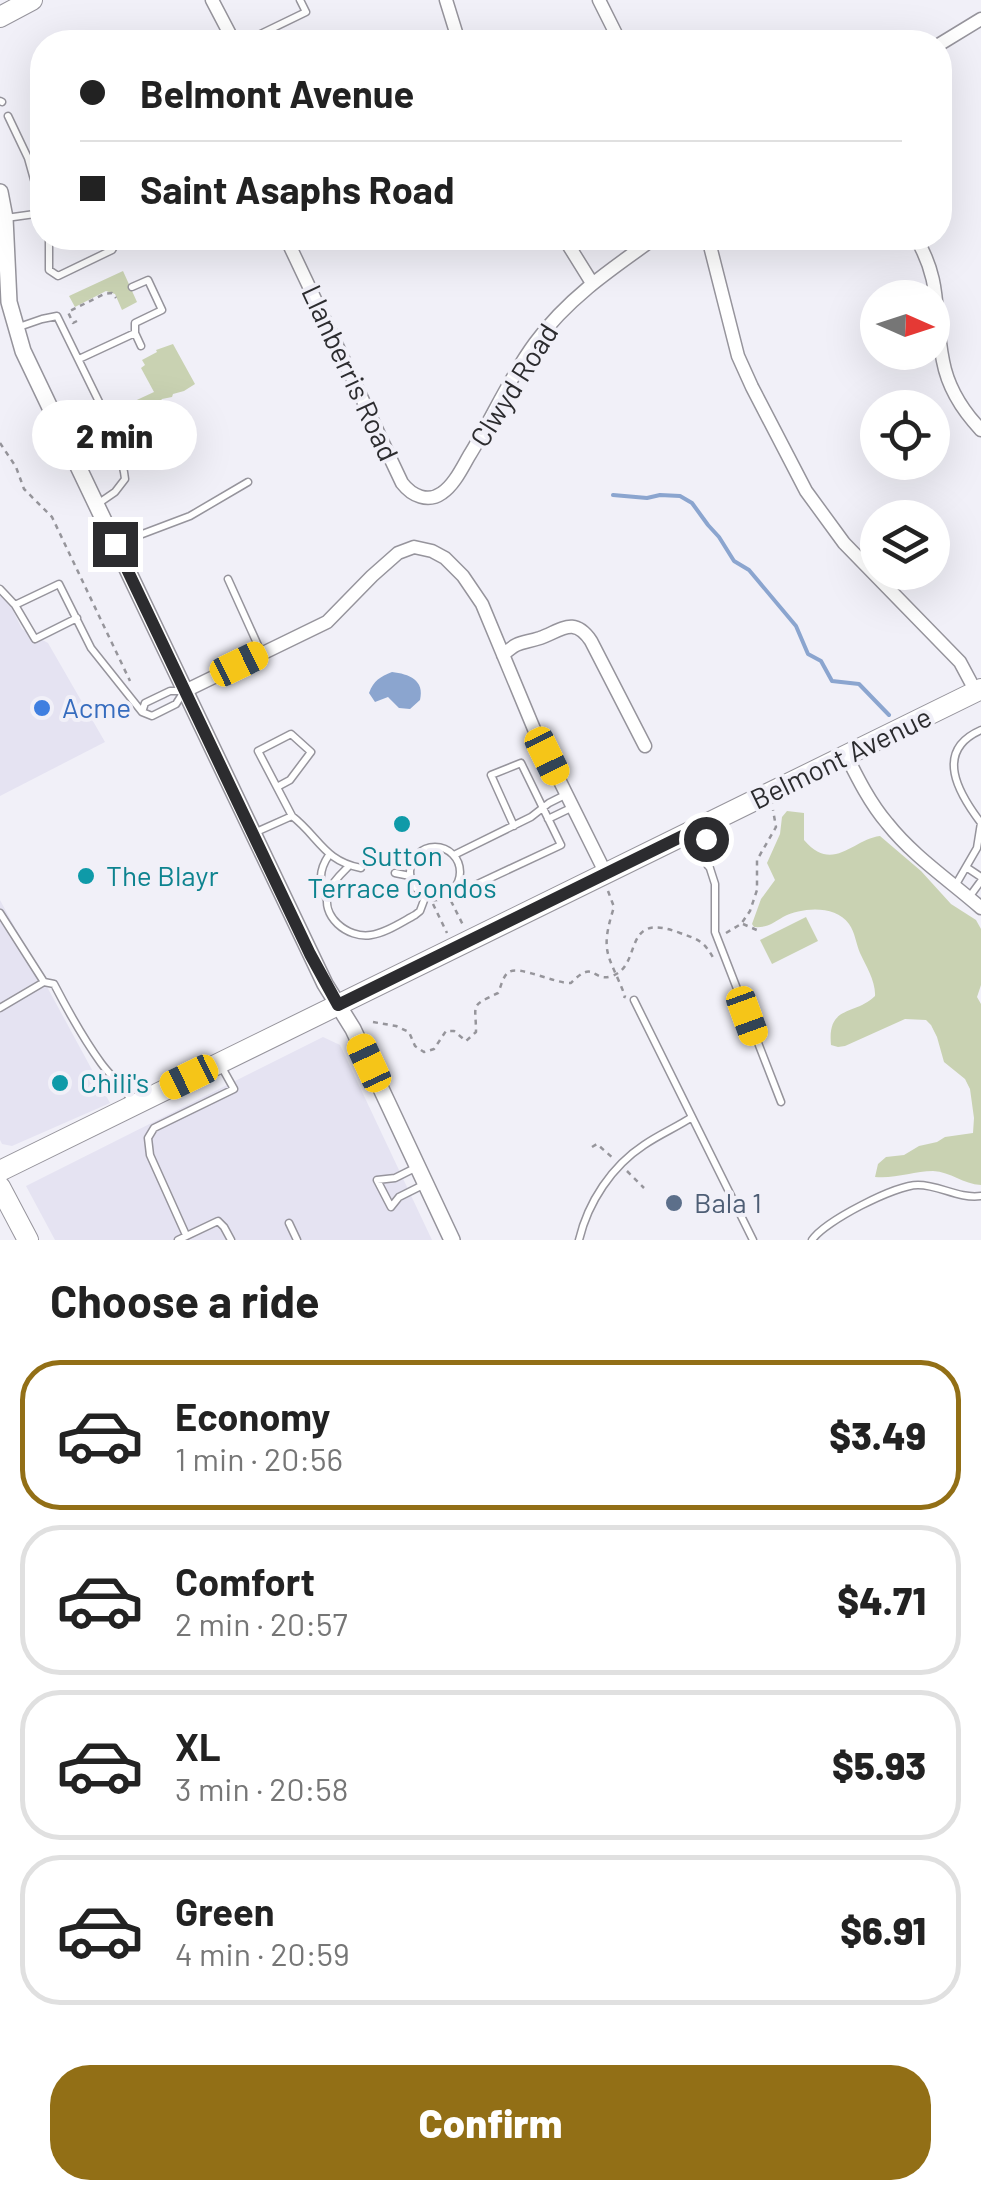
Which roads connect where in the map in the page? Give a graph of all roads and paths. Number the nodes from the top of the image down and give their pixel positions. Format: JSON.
{"nodes":[{"id":1,"x":32,"y":0,"type":"edge"},
{"id":2,"x":212,"y":0,"type":"edge"},
{"id":3,"x":300,"y":0,"type":"edge"},
{"id":4,"x":446,"y":0,"type":"edge"},
{"id":5,"x":600,"y":0,"type":"edge"},
{"id":6,"x":0,"y":17,"type":"edge"},
{"id":7,"x":981,"y":19,"type":"edge"},
{"id":8,"x":228,"y":30,"type":"edge"},
{"id":9,"x":269,"y":30,"type":"edge"},
{"id":10,"x":455,"y":30,"type":"edge"},
{"id":11,"x":614,"y":30,"type":"edge"},
{"id":12,"x":952,"y":37,"type":"edge"},
{"id":13,"x":8,"y":116,"type":"dead end"},
{"id":14,"x":30,"y":165,"type":"edge"},
{"id":15,"x":0,"y":192,"type":"edge"},
{"id":16,"x":30,"y":213,"type":"edge"},
{"id":17,"x":5,"y":218,"type":"junction"},
{"id":18,"x":49,"y":250,"type":"edge"},
{"id":19,"x":112,"y":250,"type":"edge"},
{"id":20,"x":292,"y":250,"type":"edge"},
{"id":21,"x":571,"y":250,"type":"edge"},
{"id":22,"x":639,"y":250,"type":"edge"},
{"id":23,"x":711,"y":250,"type":"edge"},
{"id":24,"x":921,"y":250,"type":"edge"},
{"id":25,"x":3,"y":281,"type":"edge"},
{"id":26,"x":592,"y":283,"type":"junction"},
{"id":27,"x":132,"y":287,"type":"dead end"},
{"id":28,"x":104,"y":294,"type":"junction"},
{"id":29,"x":116,"y":298,"type":"dead end"},
{"id":30,"x":108,"y":302,"type":"dead end"},
{"id":31,"x":77,"y":321,"type":"dead end"},
{"id":32,"x":15,"y":328,"type":"junction"},
{"id":33,"x":135,"y":333,"type":"junction"},
{"id":34,"x":141,"y":346,"type":"dead end"},
{"id":35,"x":79,"y":359,"type":"junction"},
{"id":36,"x":981,"y":430,"type":"edge"},
{"id":37,"x":66,"y":443,"type":"junction"},
{"id":38,"x":0,"y":444,"type":"edge"},
{"id":39,"x":248,"y":482,"type":"dead end"},
{"id":40,"x":425,"y":498,"type":"joint"},
{"id":41,"x":96,"y":504,"type":"junction"},
{"id":42,"x":115,"y":544,"type":"junction"},
{"id":43,"x":228,"y":579,"type":"dead end"},
{"id":44,"x":0,"y":590,"type":"edge"},
{"id":45,"x":15,"y":605,"type":"junction"},
{"id":46,"x":76,"y":618,"type":"junction"},
{"id":47,"x":262,"y":653,"type":"junction"},
{"id":48,"x":503,"y":655,"type":"junction"},
{"id":49,"x":185,"y":690,"type":"junction"},
{"id":50,"x":978,"y":690,"type":"edge"},
{"id":51,"x":134,"y":691,"type":"dead end"},
{"id":52,"x":142,"y":712,"type":"junction"},
{"id":53,"x":981,"y":730,"type":"edge"},
{"id":54,"x":645,"y":746,"type":"dead end"},
{"id":55,"x":846,"y":756,"type":"junction"},
{"id":56,"x":276,"y":787,"type":"junction"},
{"id":57,"x":570,"y":801,"type":"junction"},
{"id":58,"x":543,"y":809,"type":"junction"},
{"id":59,"x":772,"y":809,"type":"dead end"},
{"id":60,"x":292,"y":816,"type":"junction"},
{"id":61,"x":548,"y":819,"type":"junction"},
{"id":62,"x":981,"y":823,"type":"edge"},
{"id":63,"x":514,"y":826,"type":"junction"},
{"id":64,"x":698,"y":828,"type":"junction"},
{"id":65,"x":253,"y":834,"type":"junction"},
{"id":66,"x":454,"y":855,"type":"junction"},
{"id":67,"x":329,"y":856,"type":"junction"},
{"id":68,"x":349,"y":866,"type":"junction"},
{"id":69,"x":709,"y":867,"type":"junction"},
{"id":70,"x":966,"y":867,"type":"junction"},
{"id":71,"x":361,"y":868,"type":"dead end"},
{"id":72,"x":395,"y":873,"type":"dead end"},
{"id":73,"x":410,"y":876,"type":"junction"},
{"id":74,"x":981,"y":879,"type":"edge"},
{"id":75,"x":607,"y":882,"type":"junction"},
{"id":76,"x":955,"y":886,"type":"junction"},
{"id":77,"x":449,"y":892,"type":"junction"},
{"id":78,"x":428,"y":896,"type":"junction"},
{"id":79,"x":969,"y":897,"type":"junction"},
{"id":80,"x":327,"y":900,"type":"junction"},
{"id":81,"x":981,"y":908,"type":"edge"},
{"id":82,"x":0,"y":912,"type":"edge"},
{"id":83,"x":742,"y":924,"type":"junction"},
{"id":84,"x":463,"y":927,"type":"dead end"},
{"id":85,"x":758,"y":930,"type":"dead end"},
{"id":86,"x":448,"y":934,"type":"dead end"},
{"id":87,"x":723,"y":935,"type":"dead end"},
{"id":88,"x":714,"y":961,"type":"dead end"},
{"id":89,"x":616,"y":974,"type":"junction"},
{"id":90,"x":44,"y":982,"type":"junction"},
{"id":91,"x":624,"y":998,"type":"dead end"},
{"id":92,"x":634,"y":1000,"type":"dead end"},
{"id":93,"x":338,"y":1005,"type":"junction"},
{"id":94,"x":0,"y":1008,"type":"edge"},
{"id":95,"x":372,"y":1022,"type":"dead end"},
{"id":96,"x":219,"y":1062,"type":"junction"},
{"id":97,"x":781,"y":1102,"type":"dead end"},
{"id":98,"x":134,"y":1104,"type":"junction"},
{"id":99,"x":692,"y":1117,"type":"junction"},
{"id":100,"x":592,"y":1147,"type":"dead end"},
{"id":101,"x":615,"y":1160,"type":"dead end"},
{"id":102,"x":418,"y":1166,"type":"junction"},
{"id":103,"x":626,"y":1170,"type":"dead end"},
{"id":104,"x":0,"y":1171,"type":"edge"},
{"id":105,"x":426,"y":1184,"type":"junction"},
{"id":106,"x":0,"y":1188,"type":"edge"},
{"id":107,"x":644,"y":1188,"type":"dead end"},
{"id":108,"x":981,"y":1196,"type":"edge"},
{"id":109,"x":289,"y":1223,"type":"dead end"},
{"id":110,"x":186,"y":1235,"type":"junction"},
{"id":111,"x":28,"y":1240,"type":"edge"},
{"id":112,"x":178,"y":1240,"type":"edge"},
{"id":113,"x":231,"y":1240,"type":"edge"},
{"id":114,"x":297,"y":1240,"type":"edge"},
{"id":115,"x":452,"y":1240,"type":"edge"},
{"id":116,"x":579,"y":1240,"type":"edge"},
{"id":117,"x":753,"y":1240,"type":"edge"},
{"id":118,"x":812,"y":1240,"type":"edge"}],
"edges":[{"from":1,"to":6,"type":"main road"},
{"from":2,"to":8,"type":"street"},
{"from":3,"to":9,"type":"lane"},
{"from":4,"to":10,"type":"street"},
{"from":5,"to":11,"type":"street"},
{"from":7,"to":12,"type":"street"},
{"from":13,"to":14,"type":"lane"},
{"from":15,"to":17,"type":"street"},
{"from":16,"to":17,"type":"lane"},
{"from":17,"to":25,"type":"street"},
{"from":18,"to":19,"type":"lane"},
{"from":20,"to":40,"type":"street","name":"Llanberris Road"},
{"from":21,"to":26,"type":"street"},
{"from":22,"to":26,"type":"street","name":"Clwyd Road"},
{"from":23,"to":50,"type":"street"},
{"from":24,"to":36,"type":"street"},
{"from":25,"to":32,"type":"street"},
{"from":26,"to":40,"type":"street","name":"Clwyd Road"},
{"from":27,"to":33,"type":"lane"},
{"from":28,"to":29,"type":"path"},
{"from":28,"to":30,"type":"path"},
{"from":28,"to":31,"type":"path"},
{"from":32,"to":35,"type":"lane"},
{"from":32,"to":37,"type":"street"},
{"from":33,"to":34,"type":"lane"},
{"from":33,"to":35,"type":"lane"},
{"from":35,"to":37,"type":"lane"},
{"from":37,"to":41,"type":"street"},
{"from":37,"to":41,"type":"lane"},
{"from":38,"to":51,"type":"path"},
{"from":39,"to":42,"type":"lane"},
{"from":41,"to":42,"type":"street"},
{"from":42,"to":49,"type":"street"},
{"from":43,"to":47,"type":"lane"},
{"from":44,"to":45,"type":"lane"},
{"from":45,"to":46,"type":"lane"},
{"from":45,"to":46,"type":"lane"},
{"from":46,"to":52,"type":"lane"},
{"from":47,"to":48,"type":"street"},
{"from":47,"to":49,"type":"street"},
{"from":48,"to":54,"type":"street"},
{"from":48,"to":57,"type":"street"},
{"from":49,"to":52,"type":"lane"},
{"from":49,"to":52,"type":"lane"},
{"from":49,"to":65,"type":"street"},
{"from":50,"to":55,"type":"main road","name":"Belmont Avenue"},
{"from":53,"to":62,"type":"lane"},
{"from":55,"to":64,"type":"main road","name":"Belmont Avenue"},
{"from":55,"to":76,"type":"street"},
{"from":56,"to":56,"type":"lane"},
{"from":56,"to":60,"type":"lane"},
{"from":57,"to":58,"type":"lane"},
{"from":57,"to":61,"type":"lane"},
{"from":57,"to":75,"type":"street"},
{"from":58,"to":61,"type":"lane"},
{"from":58,"to":63,"type":"lane"},
{"from":58,"to":63,"type":"lane"},
{"from":59,"to":83,"type":"path"},
{"from":60,"to":65,"type":"lane"},
{"from":60,"to":67,"type":"lane"},
{"from":61,"to":77,"type":"lane"},
{"from":62,"to":70,"type":"lane"},
{"from":63,"to":66,"type":"lane"},
{"from":64,"to":69,"type":"lane"},
{"from":64,"to":69,"type":"lane"},
{"from":64,"to":75,"type":"main road","name":"Belmont Avenue"},
{"from":65,"to":93,"type":"street"},
{"from":66,"to":73,"type":"lane"},
{"from":66,"to":77,"type":"lane"},
{"from":67,"to":68,"type":"lane"},
{"from":67,"to":80,"type":"lane"},
{"from":68,"to":71,"type":"lane"},
{"from":68,"to":80,"type":"lane"},
{"from":69,"to":97,"type":"lane"},
{"from":70,"to":74,"type":"lane"},
{"from":70,"to":76,"type":"lane"},
{"from":72,"to":73,"type":"lane"},
{"from":73,"to":78,"type":"lane"},
{"from":74,"to":79,"type":"lane"},
{"from":75,"to":89,"type":"path"},
{"from":75,"to":93,"type":"main road","name":"Belmont Avenue"},
{"from":76,"to":79,"type":"street"},
{"from":77,"to":78,"type":"lane"},
{"from":77,"to":84,"type":"path"},
{"from":78,"to":80,"type":"lane"},
{"from":78,"to":86,"type":"path"},
{"from":79,"to":81,"type":"street"},
{"from":82,"to":90,"type":"lane"},
{"from":83,"to":85,"type":"path"},
{"from":83,"to":87,"type":"path"},
{"from":88,"to":89,"type":"path"},
{"from":89,"to":91,"type":"path"},
{"from":89,"to":95,"type":"path"},
{"from":90,"to":94,"type":"lane"},
{"from":90,"to":98,"type":"lane"},
{"from":92,"to":99,"type":"lane"},
{"from":93,"to":96,"type":"main road","name":"Belmont Avenue"},
{"from":93,"to":102,"type":"street"},
{"from":96,"to":98,"type":"main road","name":"Belmont Avenue"},
{"from":96,"to":110,"type":"lane"},
{"from":98,"to":104,"type":"main road","name":"Belmont Avenue"},
{"from":99,"to":116,"type":"lane"},
{"from":99,"to":117,"type":"lane"},
{"from":100,"to":101,"type":"path"},
{"from":102,"to":105,"type":"street"},
{"from":102,"to":105,"type":"lane"},
{"from":103,"to":107,"type":"path"},
{"from":105,"to":115,"type":"street"},
{"from":106,"to":111,"type":"main road"},
{"from":108,"to":118,"type":"lane"},
{"from":109,"to":114,"type":"lane"},
{"from":110,"to":112,"type":"lane"},
{"from":110,"to":113,"type":"lane"}]}
